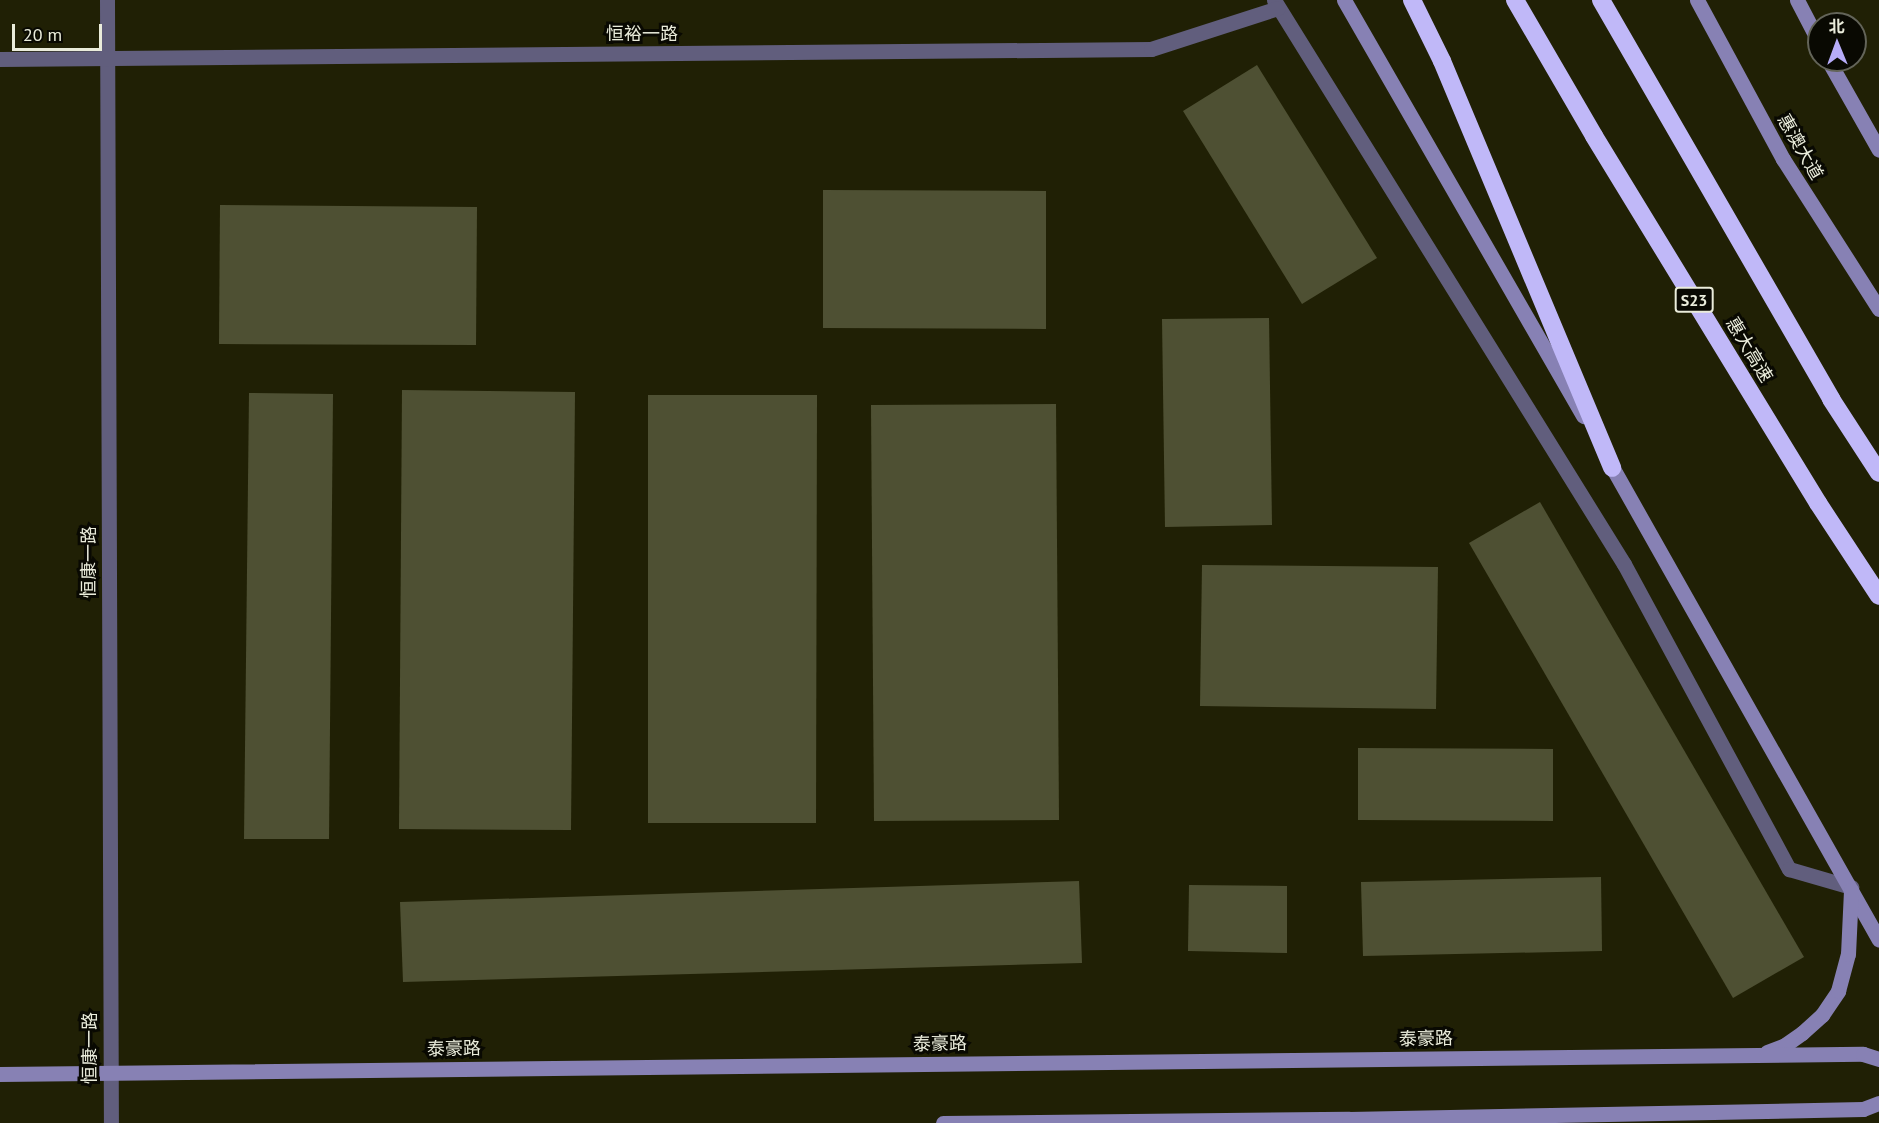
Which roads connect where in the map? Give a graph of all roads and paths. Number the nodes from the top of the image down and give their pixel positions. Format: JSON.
{"nodes":[{"id":1,"x":107,"y":0,"type":"edge"},
{"id":2,"x":1344,"y":0,"type":"edge"},
{"id":3,"x":1412,"y":0,"type":"edge"},
{"id":4,"x":1515,"y":0,"type":"edge"},
{"id":5,"x":1601,"y":0,"type":"edge"},
{"id":6,"x":1697,"y":0,"type":"edge"},
{"id":7,"x":1797,"y":0,"type":"edge"},
{"id":8,"x":1276,"y":4,"type":"edge"},
{"id":9,"x":1807,"y":19,"type":"edge"},
{"id":10,"x":107,"y":58,"type":"junction"},
{"id":11,"x":0,"y":59,"type":"edge"},
{"id":12,"x":1835,"y":72,"type":"edge"},
{"id":13,"x":1879,"y":150,"type":"edge"},
{"id":14,"x":1879,"y":309,"type":"edge"},
{"id":15,"x":1612,"y":468,"type":"junction"},
{"id":16,"x":1879,"y":474,"type":"edge"},
{"id":17,"x":1879,"y":596,"type":"edge"},
{"id":18,"x":1851,"y":887,"type":"junction"},
{"id":19,"x":1879,"y":940,"type":"edge"},
{"id":20,"x":1760,"y":1055,"type":"junction"},
{"id":21,"x":1879,"y":1059,"type":"edge"},
{"id":22,"x":110,"y":1073,"type":"junction"},
{"id":23,"x":0,"y":1074,"type":"edge"},
{"id":24,"x":1879,"y":1103,"type":"edge"},
{"id":25,"x":1349,"y":1121,"type":"edge"},
{"id":26,"x":111,"y":1123,"type":"edge"},
{"id":27,"x":943,"y":1123,"type":"edge"}],
"edges":[{"from":1,"to":10,"type":"street","name":"恒康一路"},
{"from":2,"to":15,"type":"main road"},
{"from":3,"to":15,"type":"highway"},
{"from":4,"to":17,"type":"highway","name":"惠大高速","number":"S23"},
{"from":5,"to":16,"type":"highway"},
{"from":6,"to":14,"type":"main road","name":"惠澳大道"},
{"from":7,"to":9,"type":"main road"},
{"from":8,"to":10,"type":"street","name":"恒裕一路"},
{"from":8,"to":18,"type":"street"},
{"from":10,"to":11,"type":"street","name":"恒裕一路"},
{"from":10,"to":22,"type":"street","name":"恒康一路"},
{"from":12,"to":13,"type":"main road"},
{"from":15,"to":18,"type":"main road"},
{"from":18,"to":19,"type":"main road"},
{"from":18,"to":20,"type":"main road"},
{"from":20,"to":21,"type":"main road","name":"泰豪路"},
{"from":20,"to":22,"type":"main road","name":"泰豪路"},
{"from":22,"to":23,"type":"main road","name":"泰豪路"},
{"from":22,"to":26,"type":"street","name":"恒康一路"},
{"from":24,"to":25,"type":"main road"},
{"from":25,"to":27,"type":"main road"}]}
